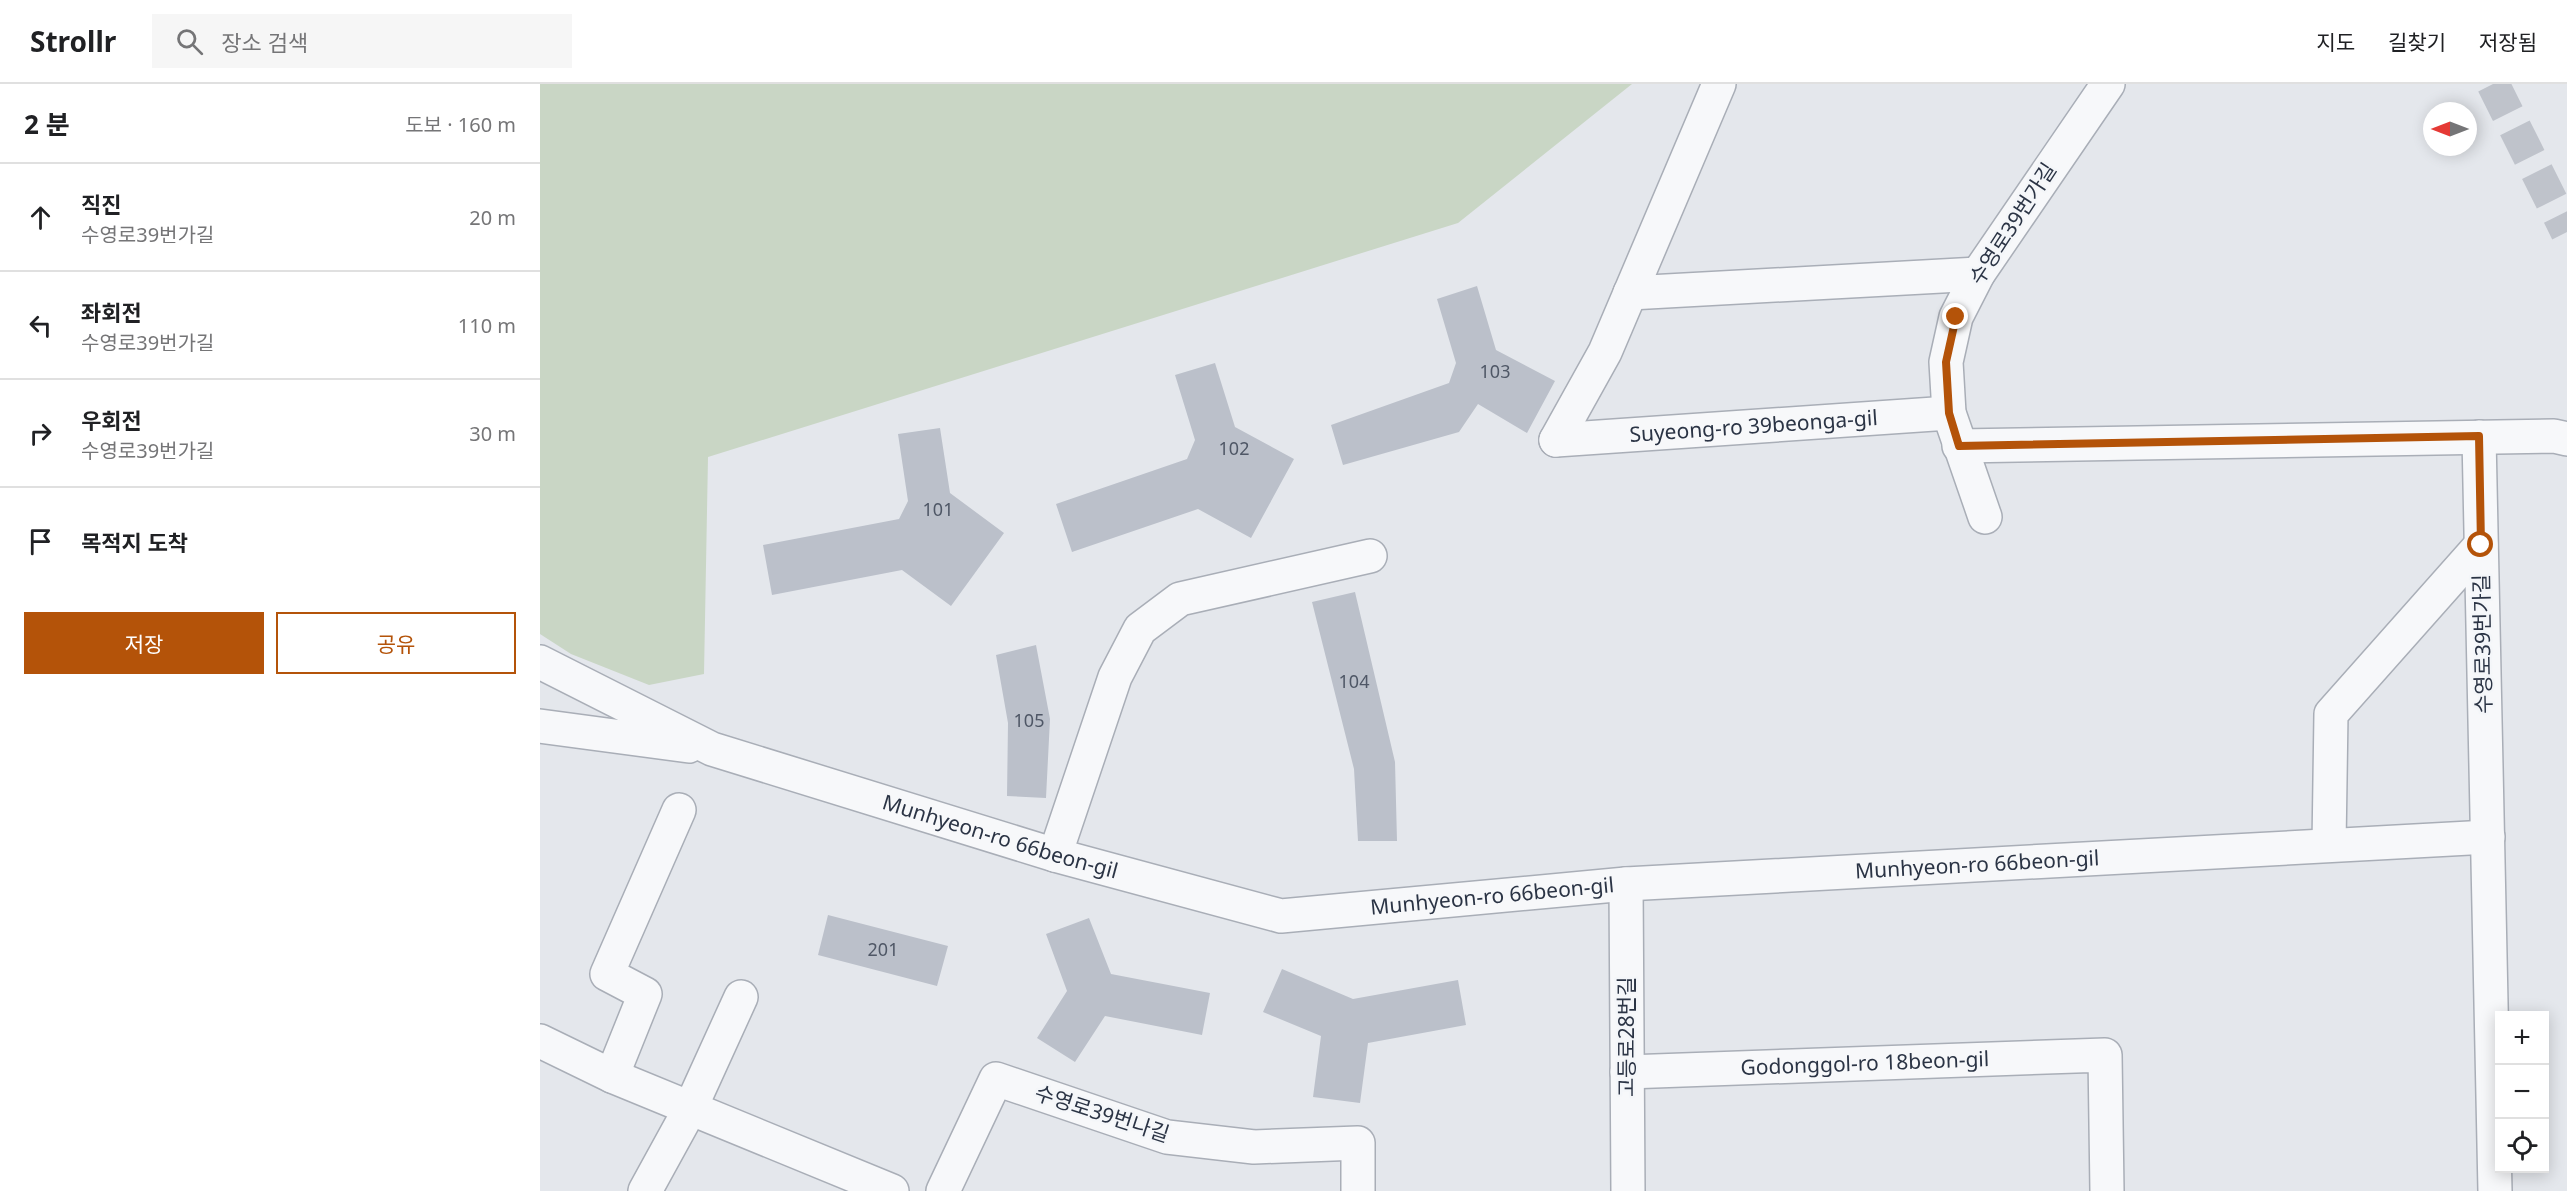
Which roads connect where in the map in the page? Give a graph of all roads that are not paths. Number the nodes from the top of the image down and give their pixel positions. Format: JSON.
{"nodes":[{"id":1,"x":1719,"y":84,"type":"edge"},
{"id":2,"x":2108,"y":84,"type":"edge"},
{"id":3,"x":1978,"y":274,"type":"junction"},
{"id":4,"x":1630,"y":293,"type":"junction"},
{"id":5,"x":1949,"y":413,"type":"junction"},
{"id":6,"x":2479,"y":436,"type":"junction"},
{"id":7,"x":2567,"y":439,"type":"edge"},
{"id":8,"x":1959,"y":446,"type":"junction"},
{"id":9,"x":1985,"y":517,"type":"dead end"},
{"id":10,"x":2481,"y":545,"type":"junction"},
{"id":11,"x":1370,"y":556,"type":"dead end"},
{"id":12,"x":540,"y":662,"type":"edge"},
{"id":13,"x":540,"y":726,"type":"edge"},
{"id":14,"x":712,"y":749,"type":"junction"},
{"id":15,"x":679,"y":810,"type":"dead end"},
{"id":16,"x":2488,"y":837,"type":"junction"},
{"id":17,"x":2329,"y":845,"type":"junction"},
{"id":18,"x":1055,"y":855,"type":"junction"},
{"id":19,"x":1626,"y":884,"type":"junction"},
{"id":20,"x":741,"y":997,"type":"dead end"},
{"id":21,"x":540,"y":1041,"type":"edge"},
{"id":22,"x":1627,"y":1072,"type":"junction"},
{"id":23,"x":612,"y":1076,"type":"junction"},
{"id":24,"x":690,"y":1109,"type":"junction"},
{"id":25,"x":645,"y":1191,"type":"edge"},
{"id":26,"x":892,"y":1191,"type":"edge"},
{"id":27,"x":943,"y":1191,"type":"edge"},
{"id":28,"x":1358,"y":1191,"type":"edge"},
{"id":29,"x":1628,"y":1191,"type":"edge"},
{"id":30,"x":2107,"y":1191,"type":"edge"},
{"id":31,"x":2495,"y":1191,"type":"edge"}],
"edges":[{"from":1,"to":4,"type":"street"},
{"from":2,"to":3,"type":"street","name":"수영로39번가길"},
{"from":3,"to":4,"type":"street"},
{"from":3,"to":5,"type":"street","name":"수영로39번가길"},
{"from":4,"to":5,"type":"street","name":"Suyeong-ro 39beonga-gil"},
{"from":5,"to":8,"type":"street","name":"수영로39번가길"},
{"from":6,"to":7,"type":"street"},
{"from":6,"to":8,"type":"street"},
{"from":6,"to":10,"type":"street","name":"수영로39번가길"},
{"from":8,"to":9,"type":"street","name":"수영로39번가길"},
{"from":10,"to":16,"type":"street","name":"수영로39번가길"},
{"from":10,"to":17,"type":"street"},
{"from":11,"to":18,"type":"street"},
{"from":12,"to":14,"type":"street","name":"Munhyeon-ro 66beon-gil"},
{"from":13,"to":14,"type":"street"},
{"from":14,"to":18,"type":"street","name":"Munhyeon-ro 66beon-gil"},
{"from":15,"to":23,"type":"street"},
{"from":16,"to":17,"type":"street","name":"Munhyeon-ro 66beon-gil"},
{"from":16,"to":31,"type":"street","name":"수영로39번가길"},
{"from":17,"to":19,"type":"street","name":"Munhyeon-ro 66beon-gil"},
{"from":18,"to":19,"type":"street","name":"Munhyeon-ro 66beon-gil"},
{"from":19,"to":22,"type":"street","name":"고등로28번길"},
{"from":20,"to":24,"type":"street"},
{"from":21,"to":23,"type":"street"},
{"from":22,"to":29,"type":"street","name":"고등로28번길"},
{"from":22,"to":30,"type":"street","name":"Godonggol-ro 18beon-gil"},
{"from":23,"to":24,"type":"street"},
{"from":24,"to":25,"type":"street"},
{"from":24,"to":26,"type":"street"},
{"from":27,"to":28,"type":"street","name":"수영로39번나길"}]}
